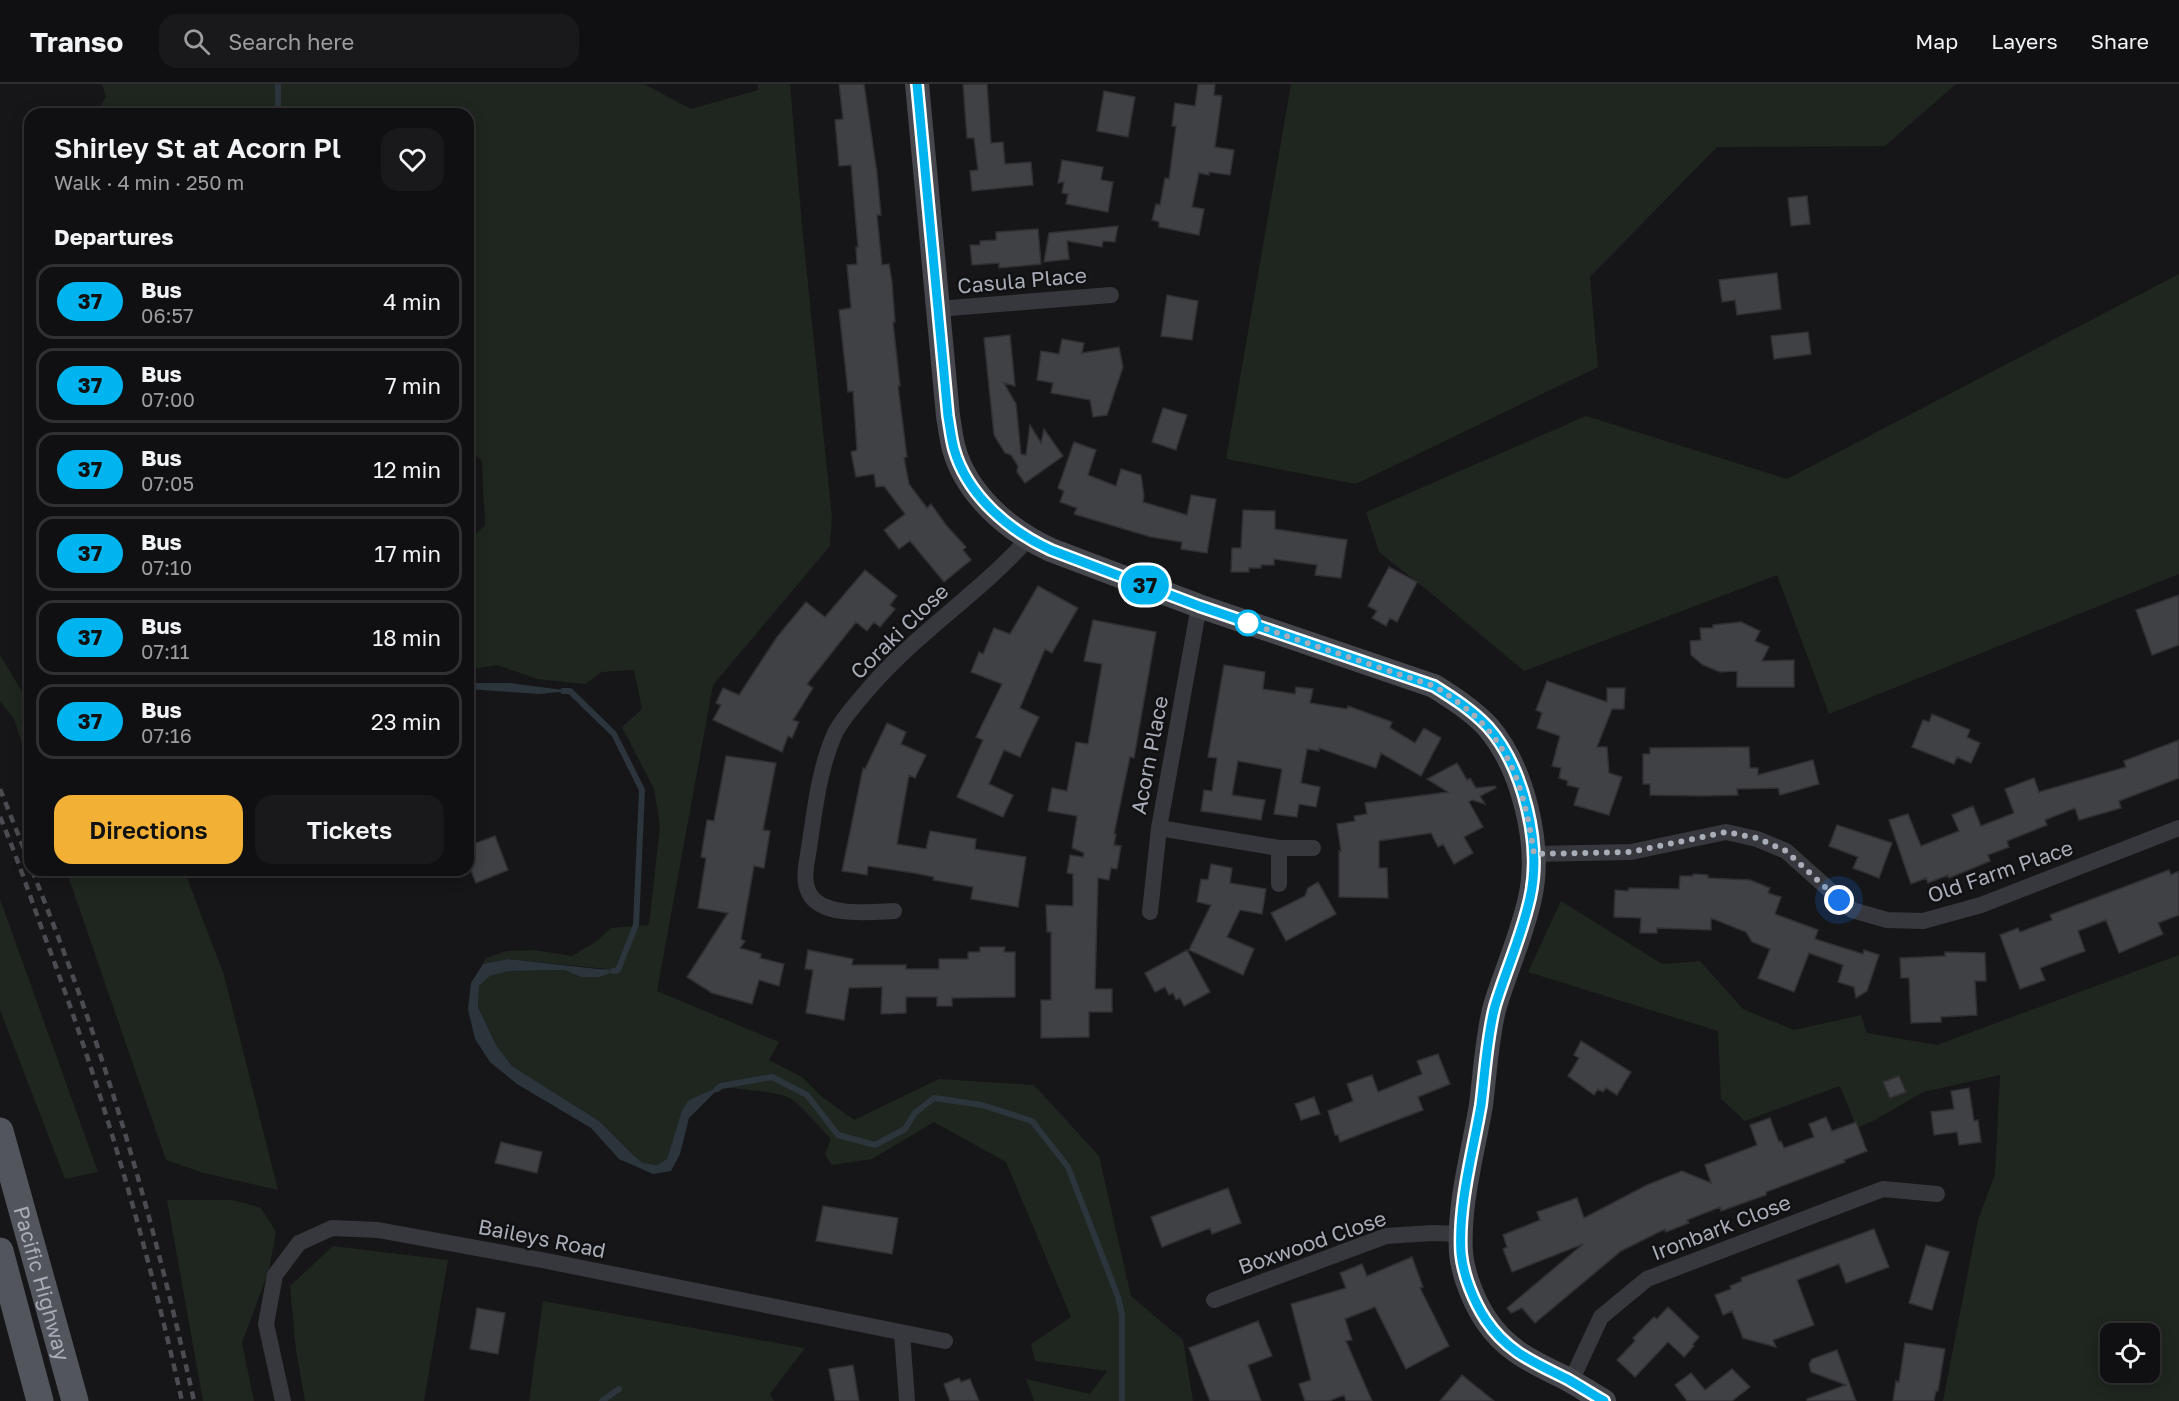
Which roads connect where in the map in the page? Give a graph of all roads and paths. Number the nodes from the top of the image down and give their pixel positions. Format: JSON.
{"nodes":[{"id":1,"x":916,"y":84,"type":"edge"},
{"id":2,"x":1111,"y":294,"type":"dead end"},
{"id":3,"x":937,"y":309,"type":"junction"},
{"id":4,"x":1028,"y":539,"type":"junction"},
{"id":5,"x":1199,"y":606,"type":"junction"},
{"id":6,"x":1158,"y":828,"type":"junction"},
{"id":7,"x":2179,"y":828,"type":"edge"},
{"id":8,"x":1279,"y":848,"type":"junction"},
{"id":9,"x":1313,"y":848,"type":"dead end"},
{"id":10,"x":1534,"y":854,"type":"junction"},
{"id":11,"x":1279,"y":884,"type":"dead end"},
{"id":12,"x":894,"y":911,"type":"dead end"},
{"id":13,"x":1149,"y":912,"type":"dead end"},
{"id":14,"x":0,"y":1131,"type":"edge"},
{"id":15,"x":1937,"y":1194,"type":"dead end"},
{"id":16,"x":1462,"y":1234,"type":"junction"},
{"id":17,"x":0,"y":1251,"type":"edge"},
{"id":18,"x":1214,"y":1300,"type":"dead end"},
{"id":19,"x":902,"y":1333,"type":"junction"},
{"id":20,"x":945,"y":1341,"type":"dead end"},
{"id":21,"x":1570,"y":1381,"type":"junction"},
{"id":22,"x":40,"y":1401,"type":"edge"},
{"id":23,"x":75,"y":1401,"type":"edge"},
{"id":24,"x":283,"y":1401,"type":"edge"},
{"id":25,"x":908,"y":1401,"type":"edge"},
{"id":26,"x":1604,"y":1401,"type":"edge"}],
"edges":[{"from":1,"to":3,"type":"street"},
{"from":2,"to":3,"type":"street","name":"Casula Place"},
{"from":3,"to":4,"type":"street"},
{"from":4,"to":5,"type":"street"},
{"from":4,"to":12,"type":"street","name":"Coraki Close"},
{"from":5,"to":6,"type":"street","name":"Acorn Place"},
{"from":5,"to":10,"type":"street"},
{"from":6,"to":8,"type":"street"},
{"from":6,"to":13,"type":"street","name":"Acorn Place"},
{"from":7,"to":10,"type":"street","name":"Old Farm Place"},
{"from":8,"to":9,"type":"street"},
{"from":8,"to":11,"type":"street"},
{"from":10,"to":16,"type":"street"},
{"from":14,"to":23,"type":"main road","name":"Pacific Highway"},
{"from":15,"to":21,"type":"street","name":"Ironbark Close"},
{"from":16,"to":18,"type":"street","name":"Boxwood Close"},
{"from":16,"to":21,"type":"street"},
{"from":17,"to":22,"type":"main road","name":"Pacific Highway"},
{"from":19,"to":20,"type":"street","name":"Baileys Road"},
{"from":19,"to":24,"type":"street","name":"Baileys Road"},
{"from":19,"to":25,"type":"street"},
{"from":21,"to":26,"type":"street"}]}
